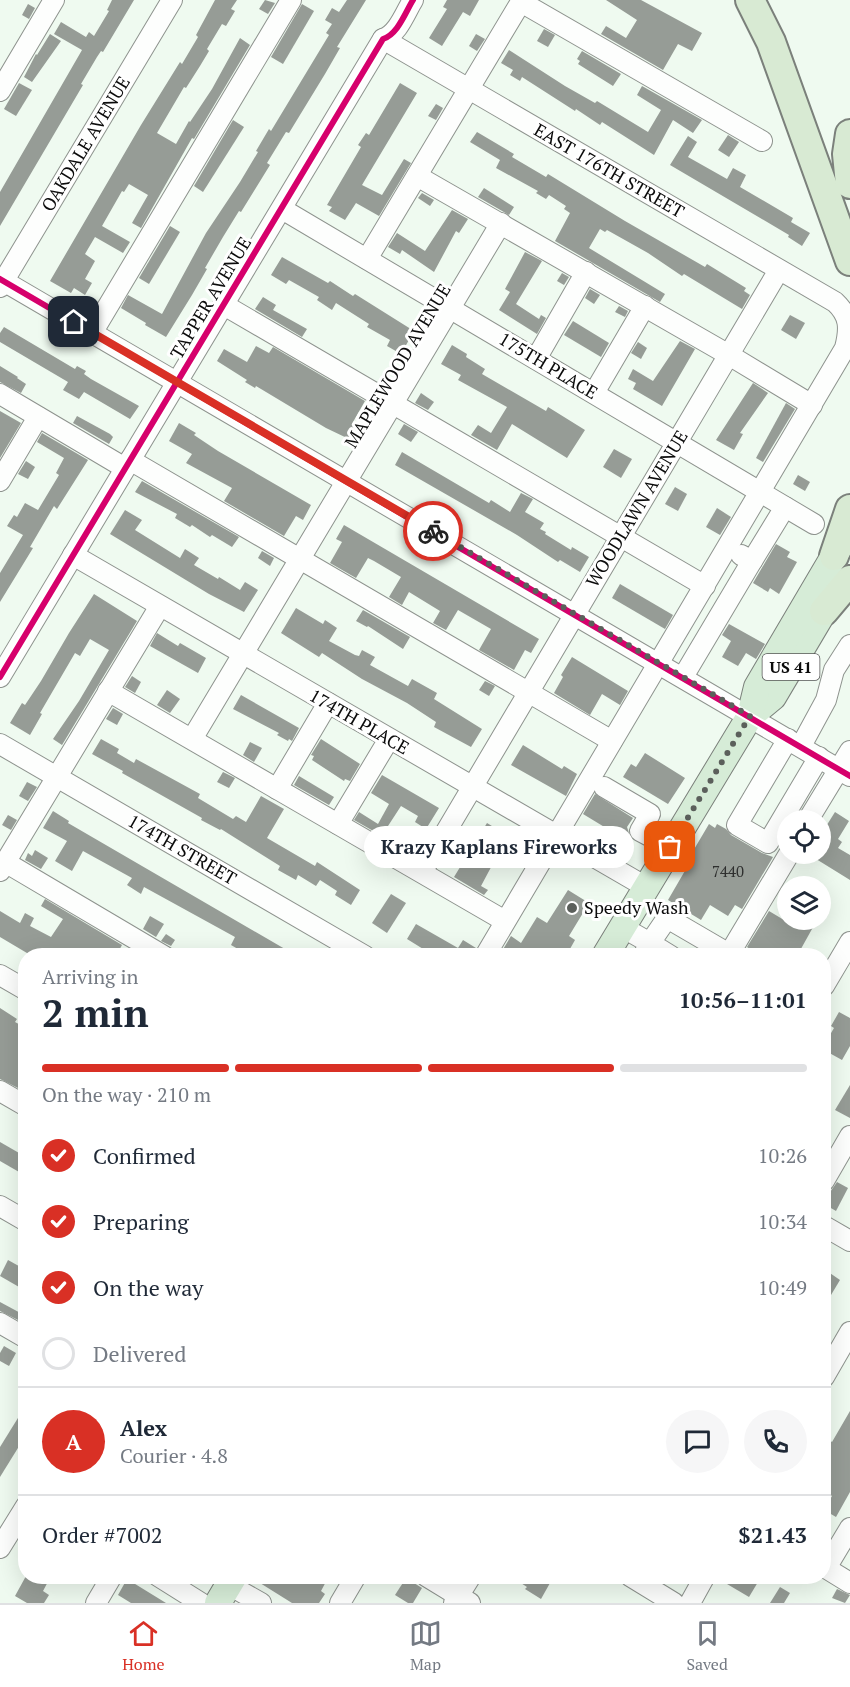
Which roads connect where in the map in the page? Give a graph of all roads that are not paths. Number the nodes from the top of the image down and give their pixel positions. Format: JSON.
{"nodes":[{"id":1,"x":54,"y":0,"type":"edge"},
{"id":2,"x":171,"y":0,"type":"edge"},
{"id":3,"x":291,"y":0,"type":"edge"},
{"id":4,"x":413,"y":0,"type":"edge"},
{"id":5,"x":750,"y":0,"type":"edge"},
{"id":6,"x":522,"y":1,"type":"edge"},
{"id":7,"x":383,"y":39,"type":"junction"},
{"id":8,"x":469,"y":89,"type":"junction"},
{"id":9,"x":0,"y":91,"type":"edge"},
{"id":10,"x":850,"y":134,"type":"edge"},
{"id":11,"x":762,"y":141,"type":"dead end"},
{"id":12,"x":417,"y":176,"type":"junction"},
{"id":13,"x":850,"y":184,"type":"edge"},
{"id":14,"x":282,"y":209,"type":"junction"},
{"id":15,"x":501,"y":224,"type":"junction"},
{"id":16,"x":367,"y":259,"type":"junction"},
{"id":17,"x":850,"y":261,"type":"edge"},
{"id":18,"x":779,"y":270,"type":"junction"},
{"id":19,"x":586,"y":272,"type":"junction"},
{"id":20,"x":1,"y":283,"type":"edge"},
{"id":21,"x":224,"y":305,"type":"junction"},
{"id":22,"x":645,"y":306,"type":"junction"},
{"id":23,"x":450,"y":308,"type":"junction"},
{"id":24,"x":92,"y":333,"type":"junction"},
{"id":25,"x":729,"y":354,"type":"junction"},
{"id":26,"x":536,"y":359,"type":"junction"},
{"id":27,"x":177,"y":382,"type":"junction"},
{"id":28,"x":594,"y":393,"type":"junction"},
{"id":29,"x":0,"y":394,"type":"edge"},
{"id":30,"x":392,"y":404,"type":"junction"},
{"id":31,"x":812,"y":405,"type":"junction"},
{"id":32,"x":38,"y":417,"type":"junction"},
{"id":33,"x":677,"y":443,"type":"junction"},
{"id":34,"x":127,"y":464,"type":"junction"},
{"id":35,"x":0,"y":481,"type":"edge"},
{"id":36,"x":346,"y":481,"type":"junction"},
{"id":37,"x":760,"y":492,"type":"junction"},
{"id":38,"x":785,"y":507,"type":"junction"},
{"id":39,"x":850,"y":509,"type":"edge"},
{"id":40,"x":814,"y":524,"type":"dead end"},
{"id":41,"x":850,"y":528,"type":"edge"},
{"id":42,"x":621,"y":537,"type":"junction"},
{"id":43,"x":728,"y":547,"type":"junction"},
{"id":44,"x":73,"y":555,"type":"junction"},
{"id":45,"x":300,"y":559,"type":"junction"},
{"id":46,"x":752,"y":561,"type":"junction"},
{"id":47,"x":842,"y":562,"type":"edge"},
{"id":48,"x":850,"y":580,"type":"edge"},
{"id":49,"x":705,"y":586,"type":"junction"},
{"id":50,"x":160,"y":606,"type":"junction"},
{"id":51,"x":824,"y":611,"type":"junction"},
{"id":52,"x":574,"y":614,"type":"junction"},
{"id":53,"x":850,"y":645,"type":"edge"},
{"id":54,"x":243,"y":654,"type":"junction"},
{"id":55,"x":658,"y":663,"type":"junction"},
{"id":56,"x":0,"y":677,"type":"edge"},
{"id":57,"x":683,"y":677,"type":"junction"},
{"id":58,"x":108,"y":691,"type":"junction"},
{"id":59,"x":528,"y":693,"type":"junction"},
{"id":60,"x":327,"y":703,"type":"junction"},
{"id":61,"x":750,"y":716,"type":"junction"},
{"id":62,"x":192,"y":739,"type":"junction"},
{"id":63,"x":389,"y":739,"type":"junction"},
{"id":64,"x":612,"y":741,"type":"junction"},
{"id":65,"x":794,"y":743,"type":"junction"},
{"id":66,"x":0,"y":744,"type":"edge"},
{"id":67,"x":850,"y":751,"type":"edge"},
{"id":68,"x":819,"y":757,"type":"junction"},
{"id":69,"x":844,"y":773,"type":"edge"},
{"id":70,"x":56,"y":777,"type":"junction"},
{"id":71,"x":473,"y":787,"type":"junction"},
{"id":72,"x":604,"y":787,"type":"dead end"},
{"id":73,"x":277,"y":789,"type":"junction"},
{"id":74,"x":816,"y":810,"type":"edge"},
{"id":75,"x":338,"y":824,"type":"junction"},
{"id":76,"x":557,"y":835,"type":"junction"},
{"id":77,"x":670,"y":847,"type":"junction"},
{"id":78,"x":783,"y":864,"type":"edge"},
{"id":79,"x":3,"y":867,"type":"edge"},
{"id":80,"x":422,"y":872,"type":"junction"},
{"id":81,"x":646,"y":887,"type":"junction"},
{"id":82,"x":505,"y":921,"type":"junction"},
{"id":83,"x":622,"y":927,"type":"junction"},
{"id":84,"x":850,"y":942,"type":"edge"},
{"id":85,"x":150,"y":948,"type":"edge"},
{"id":86,"x":350,"y":948,"type":"edge"},
{"id":87,"x":490,"y":948,"type":"edge"},
{"id":88,"x":610,"y":948,"type":"edge"},
{"id":89,"x":645,"y":948,"type":"edge"},
{"id":90,"x":648,"y":948,"type":"edge"},
{"id":91,"x":717,"y":948,"type":"edge"},
{"id":92,"x":732,"y":948,"type":"edge"},
{"id":93,"x":831,"y":974,"type":"edge"},
{"id":94,"x":0,"y":975,"type":"edge"},
{"id":95,"x":18,"y":985,"type":"edge"},
{"id":96,"x":0,"y":1091,"type":"edge"},
{"id":97,"x":18,"y":1101,"type":"edge"},
{"id":98,"x":850,"y":1136,"type":"edge"},
{"id":99,"x":831,"y":1169,"type":"edge"},
{"id":100,"x":0,"y":1206,"type":"edge"},
{"id":101,"x":18,"y":1216,"type":"edge"},
{"id":102,"x":831,"y":1230,"type":"edge"},
{"id":103,"x":850,"y":1241,"type":"edge"},
{"id":104,"x":2,"y":1328,"type":"edge"},
{"id":105,"x":850,"y":1332,"type":"edge"},
{"id":106,"x":18,"y":1335,"type":"edge"},
{"id":107,"x":831,"y":1365,"type":"edge"},
{"id":108,"x":18,"y":1519,"type":"edge"},
{"id":109,"x":850,"y":1527,"type":"edge"},
{"id":110,"x":0,"y":1548,"type":"edge"},
{"id":111,"x":831,"y":1558,"type":"edge"},
{"id":112,"x":831,"y":1571,"type":"edge"},
{"id":113,"x":850,"y":1582,"type":"edge"},
{"id":114,"x":107,"y":1584,"type":"edge"},
{"id":115,"x":171,"y":1584,"type":"edge"},
{"id":116,"x":339,"y":1584,"type":"edge"},
{"id":117,"x":351,"y":1584,"type":"edge"},
{"id":118,"x":437,"y":1584,"type":"edge"},
{"id":119,"x":468,"y":1584,"type":"edge"},
{"id":120,"x":643,"y":1584,"type":"edge"},
{"id":121,"x":701,"y":1584,"type":"edge"},
{"id":122,"x":227,"y":1588,"type":"edge"},
{"id":123,"x":461,"y":1601,"type":"edge"},
{"id":124,"x":96,"y":1603,"type":"edge"},
{"id":125,"x":201,"y":1603,"type":"edge"},
{"id":126,"x":261,"y":1603,"type":"edge"},
{"id":127,"x":328,"y":1603,"type":"edge"},
{"id":128,"x":340,"y":1603,"type":"edge"},
{"id":129,"x":674,"y":1603,"type":"edge"},
{"id":130,"x":690,"y":1603,"type":"edge"}],
"edges":[{"from":1,"to":9,"type":"street"},
{"from":2,"to":20,"type":"street","name":"OAKDALE AVENUE"},
{"from":3,"to":24,"type":"street"},
{"from":4,"to":7,"type":"street","name":"TAPPER AVENUE"},
{"from":5,"to":17,"type":"highway"},
{"from":6,"to":8,"type":"street"},
{"from":6,"to":11,"type":"street"},
{"from":7,"to":8,"type":"street","name":"EAST 176TH STREET"},
{"from":7,"to":14,"type":"street","name":"TAPPER AVENUE"},
{"from":8,"to":12,"type":"street"},
{"from":8,"to":18,"type":"street","name":"EAST 176TH STREET"},
{"from":10,"to":13,"type":"highway"},
{"from":12,"to":15,"type":"street"},
{"from":12,"to":16,"type":"street"},
{"from":14,"to":16,"type":"street","name":"175TH PLACE"},
{"from":14,"to":21,"type":"street","name":"TAPPER AVENUE"},
{"from":15,"to":19,"type":"street"},
{"from":15,"to":23,"type":"street","name":"MAPLEWOOD AVENUE"},
{"from":16,"to":23,"type":"street","name":"175TH PLACE"},
{"from":18,"to":25,"type":"street","name":"WOODLAWN AVENUE"},
{"from":18,"to":31,"type":"street","name":"EAST 176TH STREET"},
{"from":19,"to":22,"type":"street"},
{"from":19,"to":26,"type":"street"},
{"from":20,"to":24,"type":"street"},
{"from":21,"to":27,"type":"street","name":"TAPPER AVENUE"},
{"from":21,"to":30,"type":"street"},
{"from":22,"to":25,"type":"street"},
{"from":22,"to":28,"type":"street"},
{"from":23,"to":26,"type":"street","name":"175TH PLACE"},
{"from":23,"to":30,"type":"street","name":"MAPLEWOOD AVENUE"},
{"from":24,"to":27,"type":"street"},
{"from":25,"to":31,"type":"street"},
{"from":25,"to":33,"type":"street","name":"WOODLAWN AVENUE"},
{"from":26,"to":28,"type":"street","name":"175TH PLACE"},
{"from":27,"to":34,"type":"street","name":"TAPPER AVENUE"},
{"from":27,"to":36,"type":"street"},
{"from":28,"to":33,"type":"street","name":"175TH PLACE"},
{"from":29,"to":32,"type":"street"},
{"from":30,"to":36,"type":"street","name":"MAPLEWOOD AVENUE"},
{"from":30,"to":42,"type":"street"},
{"from":31,"to":37,"type":"street"},
{"from":32,"to":34,"type":"street"},
{"from":32,"to":35,"type":"street"},
{"from":33,"to":37,"type":"street","name":"175TH PLACE"},
{"from":33,"to":42,"type":"street","name":"WOODLAWN AVENUE"},
{"from":34,"to":44,"type":"street","name":"TAPPER AVENUE"},
{"from":34,"to":45,"type":"street"},
{"from":36,"to":45,"type":"street","name":"MAPLEWOOD AVENUE"},
{"from":36,"to":52,"type":"street"},
{"from":37,"to":38,"type":"street","name":"175TH PLACE"},
{"from":37,"to":43,"type":"street"},
{"from":38,"to":40,"type":"street","name":"175TH PLACE"},
{"from":38,"to":46,"type":"street"},
{"from":39,"to":47,"type":"highway"},
{"from":41,"to":47,"type":"main road"},
{"from":42,"to":49,"type":"street"},
{"from":42,"to":52,"type":"street","name":"WOODLAWN AVENUE"},
{"from":43,"to":46,"type":"street"},
{"from":43,"to":49,"type":"street"},
{"from":44,"to":50,"type":"street","name":"174TH PLACE"},
{"from":44,"to":56,"type":"street","name":"TAPPER AVENUE"},
{"from":45,"to":54,"type":"street","name":"MAPLEWOOD AVENUE"},
{"from":45,"to":59,"type":"street"},
{"from":46,"to":57,"type":"street"},
{"from":47,"to":51,"type":"main road"},
{"from":47,"to":61,"type":"main road","number":"US 41"},
{"from":48,"to":51,"type":"highway"},
{"from":49,"to":55,"type":"street"},
{"from":50,"to":54,"type":"street","name":"174TH PLACE"},
{"from":50,"to":58,"type":"street"},
{"from":51,"to":61,"type":"main road","number":"US 41"},
{"from":52,"to":55,"type":"street"},
{"from":52,"to":59,"type":"street","name":"WOODLAWN AVENUE"},
{"from":53,"to":65,"type":"street"},
{"from":54,"to":60,"type":"street","name":"174TH PLACE"},
{"from":54,"to":62,"type":"street","name":"MAPLEWOOD AVENUE"},
{"from":55,"to":57,"type":"street"},
{"from":55,"to":64,"type":"street"},
{"from":57,"to":61,"type":"street"},
{"from":58,"to":62,"type":"street"},
{"from":58,"to":70,"type":"street"},
{"from":59,"to":64,"type":"street"},
{"from":59,"to":71,"type":"street","name":"WOODLAWN AVENUE"},
{"from":60,"to":63,"type":"street","name":"174TH PLACE"},
{"from":60,"to":73,"type":"street"},
{"from":61,"to":65,"type":"street"},
{"from":61,"to":77,"type":"main road","number":"US 41"},
{"from":62,"to":73,"type":"street"},
{"from":63,"to":71,"type":"street","name":"174TH PLACE"},
{"from":63,"to":75,"type":"street"},
{"from":64,"to":76,"type":"street"},
{"from":65,"to":68,"type":"street"},
{"from":65,"to":68,"type":"street"},
{"from":66,"to":70,"type":"street","name":"174TH STREET"},
{"from":67,"to":69,"type":"street"},
{"from":68,"to":69,"type":"street"},
{"from":69,"to":74,"type":"street"},
{"from":70,"to":79,"type":"street"},
{"from":70,"to":86,"type":"street","name":"174TH STREET"},
{"from":71,"to":76,"type":"street","name":"174TH PLACE"},
{"from":71,"to":80,"type":"street","name":"WOODLAWN AVENUE"},
{"from":72,"to":77,"type":"street"},
{"from":73,"to":75,"type":"street"},
{"from":75,"to":80,"type":"street"},
{"from":76,"to":81,"type":"street","name":"174TH PLACE"},
{"from":76,"to":82,"type":"street"},
{"from":77,"to":81,"type":"main road","number":"US 41"},
{"from":78,"to":92,"type":"street"},
{"from":79,"to":85,"type":"street"},
{"from":80,"to":82,"type":"street"},
{"from":81,"to":83,"type":"main road","number":"US 41"},
{"from":82,"to":87,"type":"street"},
{"from":83,"to":88,"type":"main road","number":"US 41"},
{"from":83,"to":89,"type":"street"},
{"from":84,"to":93,"type":"street"},
{"from":90,"to":91,"type":"street"},
{"from":94,"to":95,"type":"street"},
{"from":96,"to":97,"type":"street"},
{"from":98,"to":99,"type":"street"},
{"from":100,"to":101,"type":"street"},
{"from":102,"to":103,"type":"street"},
{"from":104,"to":106,"type":"street"},
{"from":105,"to":107,"type":"street"},
{"from":108,"to":110,"type":"street"},
{"from":109,"to":111,"type":"street"},
{"from":112,"to":113,"type":"street"},
{"from":114,"to":124,"type":"street"},
{"from":115,"to":125,"type":"street"},
{"from":116,"to":127,"type":"street"},
{"from":117,"to":128,"type":"street"},
{"from":118,"to":123,"type":"street"},
{"from":119,"to":123,"type":"street"},
{"from":120,"to":129,"type":"street"},
{"from":121,"to":130,"type":"street"},
{"from":122,"to":126,"type":"street"}]}
